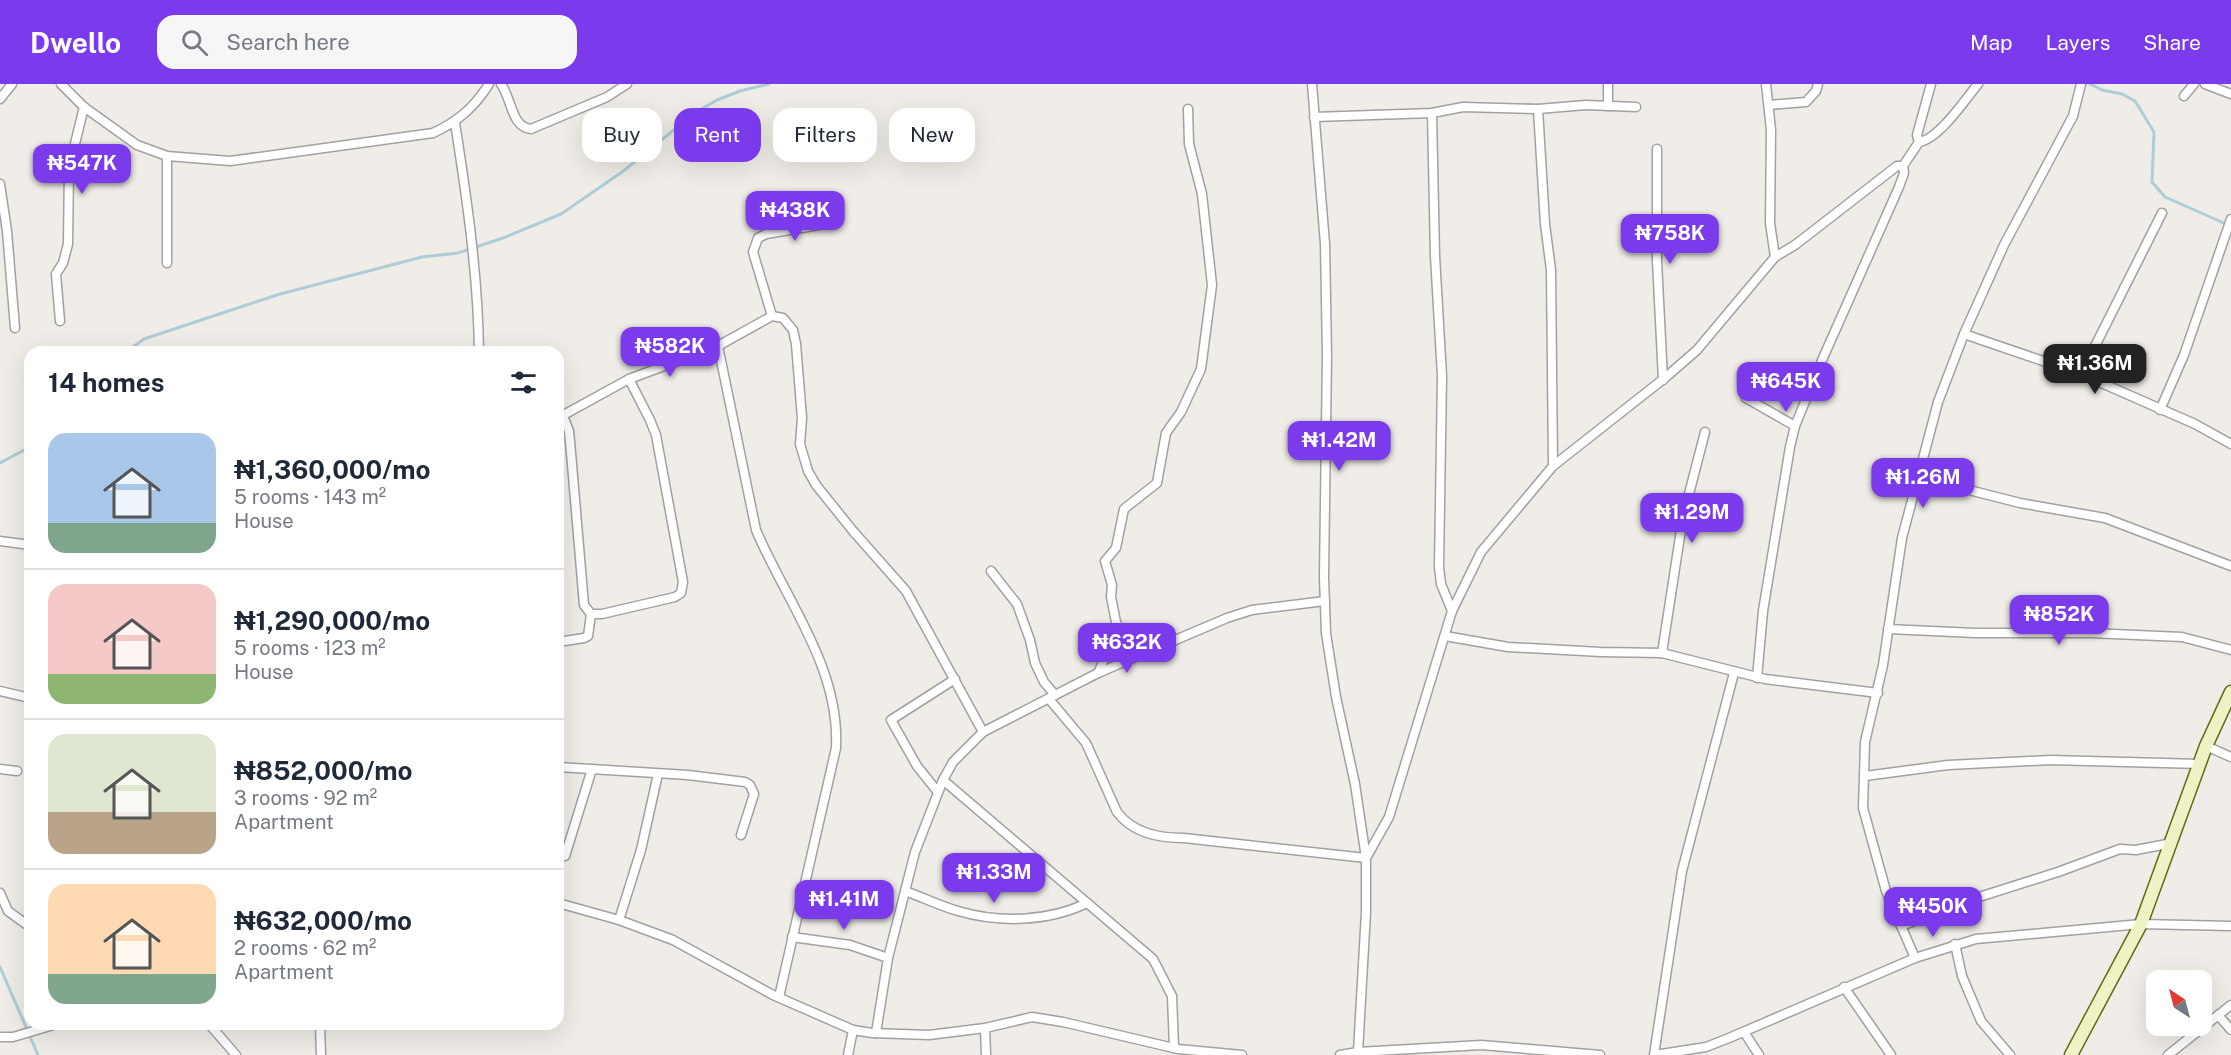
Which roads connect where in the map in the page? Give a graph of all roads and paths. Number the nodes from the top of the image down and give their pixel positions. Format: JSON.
{"nodes":[{"id":1,"x":12,"y":84,"type":"edge"},
{"id":2,"x":61,"y":84,"type":"edge"},
{"id":3,"x":489,"y":84,"type":"edge"},
{"id":4,"x":501,"y":84,"type":"edge"},
{"id":5,"x":627,"y":84,"type":"edge"},
{"id":6,"x":1312,"y":84,"type":"edge"},
{"id":7,"x":1608,"y":84,"type":"edge"},
{"id":8,"x":1766,"y":84,"type":"edge"},
{"id":9,"x":1818,"y":84,"type":"edge"},
{"id":10,"x":1931,"y":84,"type":"edge"},
{"id":11,"x":1978,"y":84,"type":"edge"},
{"id":12,"x":2081,"y":84,"type":"edge"},
{"id":13,"x":2194,"y":84,"type":"edge"},
{"id":14,"x":2205,"y":84,"type":"edge"},
{"id":15,"x":2231,"y":94,"type":"edge"},
{"id":16,"x":2184,"y":96,"type":"dead end"},
{"id":17,"x":0,"y":99,"type":"edge"},
{"id":18,"x":1768,"y":105,"type":"junction"},
{"id":19,"x":1608,"y":106,"type":"junction"},
{"id":20,"x":84,"y":107,"type":"junction"},
{"id":21,"x":1636,"y":107,"type":"dead end"},
{"id":22,"x":1188,"y":109,"type":"dead end"},
{"id":23,"x":1538,"y":109,"type":"junction"},
{"id":24,"x":1432,"y":112,"type":"junction"},
{"id":25,"x":1314,"y":117,"type":"junction"},
{"id":26,"x":455,"y":123,"type":"junction"},
{"id":27,"x":1919,"y":142,"type":"junction"},
{"id":28,"x":1658,"y":150,"type":"dead end"},
{"id":29,"x":167,"y":156,"type":"junction"},
{"id":30,"x":1903,"y":166,"type":"junction"},
{"id":31,"x":0,"y":184,"type":"edge"},
{"id":32,"x":2162,"y":213,"type":"dead end"},
{"id":33,"x":2231,"y":219,"type":"edge"},
{"id":34,"x":825,"y":224,"type":"dead end"},
{"id":35,"x":1775,"y":257,"type":"junction"},
{"id":36,"x":167,"y":263,"type":"dead end"},
{"id":37,"x":772,"y":316,"type":"junction"},
{"id":38,"x":60,"y":321,"type":"dead end"},
{"id":39,"x":15,"y":328,"type":"dead end"},
{"id":40,"x":1964,"y":334,"type":"junction"},
{"id":41,"x":479,"y":346,"type":"edge"},
{"id":42,"x":718,"y":346,"type":"junction"},
{"id":43,"x":2081,"y":374,"type":"junction"},
{"id":44,"x":629,"y":379,"type":"junction"},
{"id":45,"x":1663,"y":380,"type":"junction"},
{"id":46,"x":1746,"y":398,"type":"dead end"},
{"id":47,"x":2160,"y":410,"type":"junction"},
{"id":48,"x":564,"y":415,"type":"edge"},
{"id":49,"x":564,"y":422,"type":"edge"},
{"id":50,"x":1795,"y":426,"type":"junction"},
{"id":51,"x":1705,"y":432,"type":"dead end"},
{"id":52,"x":2231,"y":444,"type":"edge"},
{"id":53,"x":1553,"y":466,"type":"junction"},
{"id":54,"x":1918,"y":477,"type":"junction"},
{"id":55,"x":0,"y":541,"type":"edge"},
{"id":56,"x":24,"y":544,"type":"edge"},
{"id":57,"x":2231,"y":566,"type":"edge"},
{"id":58,"x":992,"y":571,"type":"dead end"},
{"id":59,"x":1325,"y":601,"type":"junction"},
{"id":60,"x":1452,"y":611,"type":"junction"},
{"id":61,"x":591,"y":614,"type":"junction"},
{"id":62,"x":1888,"y":629,"type":"junction"},
{"id":63,"x":1445,"y":636,"type":"junction"},
{"id":64,"x":564,"y":641,"type":"edge"},
{"id":65,"x":2231,"y":650,"type":"edge"},
{"id":66,"x":1662,"y":653,"type":"junction"},
{"id":67,"x":1098,"y":673,"type":"junction"},
{"id":68,"x":1734,"y":673,"type":"junction"},
{"id":69,"x":1757,"y":678,"type":"junction"},
{"id":70,"x":955,"y":679,"type":"junction"},
{"id":71,"x":0,"y":691,"type":"edge"},
{"id":72,"x":2231,"y":692,"type":"edge"},
{"id":73,"x":1878,"y":693,"type":"junction"},
{"id":74,"x":24,"y":697,"type":"edge"},
{"id":75,"x":1052,"y":697,"type":"junction"},
{"id":76,"x":983,"y":732,"type":"junction"},
{"id":77,"x":2206,"y":746,"type":"junction"},
{"id":78,"x":2231,"y":757,"type":"edge"},
{"id":79,"x":2201,"y":764,"type":"junction"},
{"id":80,"x":564,"y":767,"type":"edge"},
{"id":81,"x":0,"y":769,"type":"edge"},
{"id":82,"x":592,"y":769,"type":"junction"},
{"id":83,"x":17,"y":771,"type":"dead end"},
{"id":84,"x":658,"y":774,"type":"junction"},
{"id":85,"x":1865,"y":776,"type":"junction"},
{"id":86,"x":943,"y":780,"type":"junction"},
{"id":87,"x":937,"y":791,"type":"junction"},
{"id":88,"x":741,"y":835,"type":"dead end"},
{"id":89,"x":2172,"y":843,"type":"junction"},
{"id":90,"x":565,"y":856,"type":"dead end"},
{"id":91,"x":1366,"y":858,"type":"junction"},
{"id":92,"x":905,"y":891,"type":"junction"},
{"id":93,"x":0,"y":893,"type":"edge"},
{"id":94,"x":1087,"y":903,"type":"junction"},
{"id":95,"x":564,"y":905,"type":"edge"},
{"id":96,"x":620,"y":920,"type":"junction"},
{"id":97,"x":24,"y":923,"type":"edge"},
{"id":98,"x":2141,"y":924,"type":"junction"},
{"id":99,"x":1901,"y":926,"type":"junction"},
{"id":100,"x":2231,"y":926,"type":"edge"},
{"id":101,"x":792,"y":937,"type":"junction"},
{"id":102,"x":1955,"y":944,"type":"junction"},
{"id":103,"x":888,"y":958,"type":"junction"},
{"id":104,"x":1915,"y":958,"type":"junction"},
{"id":105,"x":1844,"y":987,"type":"junction"},
{"id":106,"x":779,"y":997,"type":"junction"},
{"id":107,"x":2231,"y":1005,"type":"edge"},
{"id":108,"x":2218,"y":1015,"type":"junction"},
{"id":109,"x":984,"y":1028,"type":"junction"},
{"id":110,"x":853,"y":1029,"type":"junction"},
{"id":111,"x":38,"y":1030,"type":"edge"},
{"id":112,"x":214,"y":1030,"type":"edge"},
{"id":113,"x":320,"y":1030,"type":"edge"},
{"id":114,"x":2231,"y":1030,"type":"edge"},
{"id":115,"x":1744,"y":1032,"type":"junction"},
{"id":116,"x":876,"y":1033,"type":"junction"},
{"id":117,"x":0,"y":1037,"type":"edge"},
{"id":118,"x":1174,"y":1048,"type":"junction"},
{"id":119,"x":1357,"y":1053,"type":"edge"},
{"id":120,"x":236,"y":1055,"type":"edge"},
{"id":121,"x":321,"y":1055,"type":"edge"},
{"id":122,"x":848,"y":1055,"type":"edge"},
{"id":123,"x":986,"y":1055,"type":"edge"},
{"id":124,"x":1242,"y":1055,"type":"edge"},
{"id":125,"x":1340,"y":1055,"type":"edge"},
{"id":126,"x":1599,"y":1055,"type":"edge"},
{"id":127,"x":1654,"y":1055,"type":"edge"},
{"id":128,"x":1759,"y":1055,"type":"edge"},
{"id":129,"x":1891,"y":1055,"type":"edge"},
{"id":130,"x":2010,"y":1055,"type":"edge"},
{"id":131,"x":2071,"y":1055,"type":"edge"},
{"id":132,"x":2168,"y":1055,"type":"edge"}],
"edges":[{"from":1,"to":17,"type":"street"},
{"from":2,"to":20,"type":"street"},
{"from":3,"to":26,"type":"street"},
{"from":4,"to":5,"type":"street"},
{"from":6,"to":25,"type":"street"},
{"from":7,"to":19,"type":"street"},
{"from":8,"to":18,"type":"street"},
{"from":9,"to":18,"type":"street"},
{"from":10,"to":27,"type":"street"},
{"from":11,"to":27,"type":"street"},
{"from":12,"to":40,"type":"street"},
{"from":13,"to":16,"type":"street"},
{"from":14,"to":15,"type":"street"},
{"from":18,"to":35,"type":"street"},
{"from":19,"to":21,"type":"street"},
{"from":19,"to":23,"type":"street"},
{"from":20,"to":29,"type":"street"},
{"from":20,"to":38,"type":"street"},
{"from":22,"to":67,"type":"street"},
{"from":23,"to":24,"type":"street"},
{"from":23,"to":53,"type":"street"},
{"from":24,"to":25,"type":"street"},
{"from":24,"to":60,"type":"street"},
{"from":25,"to":59,"type":"street"},
{"from":26,"to":29,"type":"street"},
{"from":26,"to":41,"type":"street"},
{"from":27,"to":30,"type":"street"},
{"from":28,"to":45,"type":"street"},
{"from":29,"to":36,"type":"street"},
{"from":30,"to":35,"type":"street"},
{"from":30,"to":50,"type":"street"},
{"from":31,"to":39,"type":"street"},
{"from":32,"to":43,"type":"street"},
{"from":33,"to":47,"type":"street"},
{"from":34,"to":37,"type":"street"},
{"from":35,"to":45,"type":"street"},
{"from":37,"to":42,"type":"street"},
{"from":37,"to":70,"type":"street"},
{"from":40,"to":43,"type":"street"},
{"from":40,"to":54,"type":"street"},
{"from":42,"to":44,"type":"street"},
{"from":42,"to":101,"type":"street"},
{"from":43,"to":47,"type":"street"},
{"from":44,"to":48,"type":"street"},
{"from":44,"to":61,"type":"street"},
{"from":45,"to":53,"type":"street"},
{"from":46,"to":50,"type":"street"},
{"from":47,"to":52,"type":"street"},
{"from":49,"to":61,"type":"street"},
{"from":50,"to":69,"type":"street"},
{"from":51,"to":66,"type":"street"},
{"from":53,"to":60,"type":"street"},
{"from":54,"to":57,"type":"street"},
{"from":54,"to":62,"type":"street"},
{"from":55,"to":56,"type":"street"},
{"from":58,"to":75,"type":"street"},
{"from":59,"to":67,"type":"street"},
{"from":59,"to":91,"type":"street"},
{"from":60,"to":63,"type":"street"},
{"from":61,"to":64,"type":"street"},
{"from":62,"to":65,"type":"street"},
{"from":62,"to":73,"type":"street"},
{"from":63,"to":66,"type":"street"},
{"from":63,"to":91,"type":"street"},
{"from":66,"to":68,"type":"street"},
{"from":67,"to":75,"type":"street"},
{"from":68,"to":69,"type":"street"},
{"from":68,"to":127,"type":"street"},
{"from":69,"to":73,"type":"street"},
{"from":70,"to":76,"type":"street"},
{"from":70,"to":87,"type":"street"},
{"from":71,"to":74,"type":"street"},
{"from":72,"to":77,"type":"street"},
{"from":73,"to":85,"type":"street"},
{"from":75,"to":76,"type":"street"},
{"from":75,"to":91,"type":"street"},
{"from":76,"to":86,"type":"street"},
{"from":77,"to":78,"type":"street"},
{"from":77,"to":79,"type":"street"},
{"from":79,"to":85,"type":"street"},
{"from":79,"to":89,"type":"street"},
{"from":80,"to":82,"type":"street"},
{"from":81,"to":83,"type":"street"},
{"from":82,"to":84,"type":"street"},
{"from":82,"to":90,"type":"street"},
{"from":84,"to":88,"type":"street"},
{"from":84,"to":96,"type":"street"},
{"from":85,"to":99,"type":"street"},
{"from":86,"to":87,"type":"street"},
{"from":86,"to":94,"type":"street"},
{"from":87,"to":92,"type":"street"},
{"from":89,"to":98,"type":"street"},
{"from":89,"to":99,"type":"street"},
{"from":91,"to":119,"type":"street"},
{"from":92,"to":94,"type":"street"},
{"from":92,"to":103,"type":"street"},
{"from":93,"to":97,"type":"street"},
{"from":94,"to":118,"type":"street"},
{"from":95,"to":96,"type":"street"},
{"from":96,"to":106,"type":"street"},
{"from":98,"to":100,"type":"street"},
{"from":98,"to":102,"type":"street"},
{"from":98,"to":131,"type":"street"},
{"from":99,"to":104,"type":"street"},
{"from":101,"to":103,"type":"street"},
{"from":101,"to":106,"type":"street"},
{"from":102,"to":104,"type":"street"},
{"from":102,"to":130,"type":"street"},
{"from":103,"to":116,"type":"street"},
{"from":104,"to":105,"type":"street"},
{"from":105,"to":115,"type":"street"},
{"from":105,"to":129,"type":"street"},
{"from":106,"to":110,"type":"street"},
{"from":107,"to":108,"type":"street"},
{"from":108,"to":114,"type":"street"},
{"from":108,"to":132,"type":"street"},
{"from":109,"to":116,"type":"street"},
{"from":109,"to":118,"type":"street"},
{"from":109,"to":123,"type":"street"},
{"from":110,"to":116,"type":"street"},
{"from":110,"to":122,"type":"street"},
{"from":111,"to":117,"type":"street"},
{"from":112,"to":120,"type":"street"},
{"from":113,"to":121,"type":"street"},
{"from":115,"to":127,"type":"street"},
{"from":115,"to":128,"type":"street"},
{"from":118,"to":124,"type":"street"},
{"from":119,"to":125,"type":"street"},
{"from":119,"to":126,"type":"street"}]}
